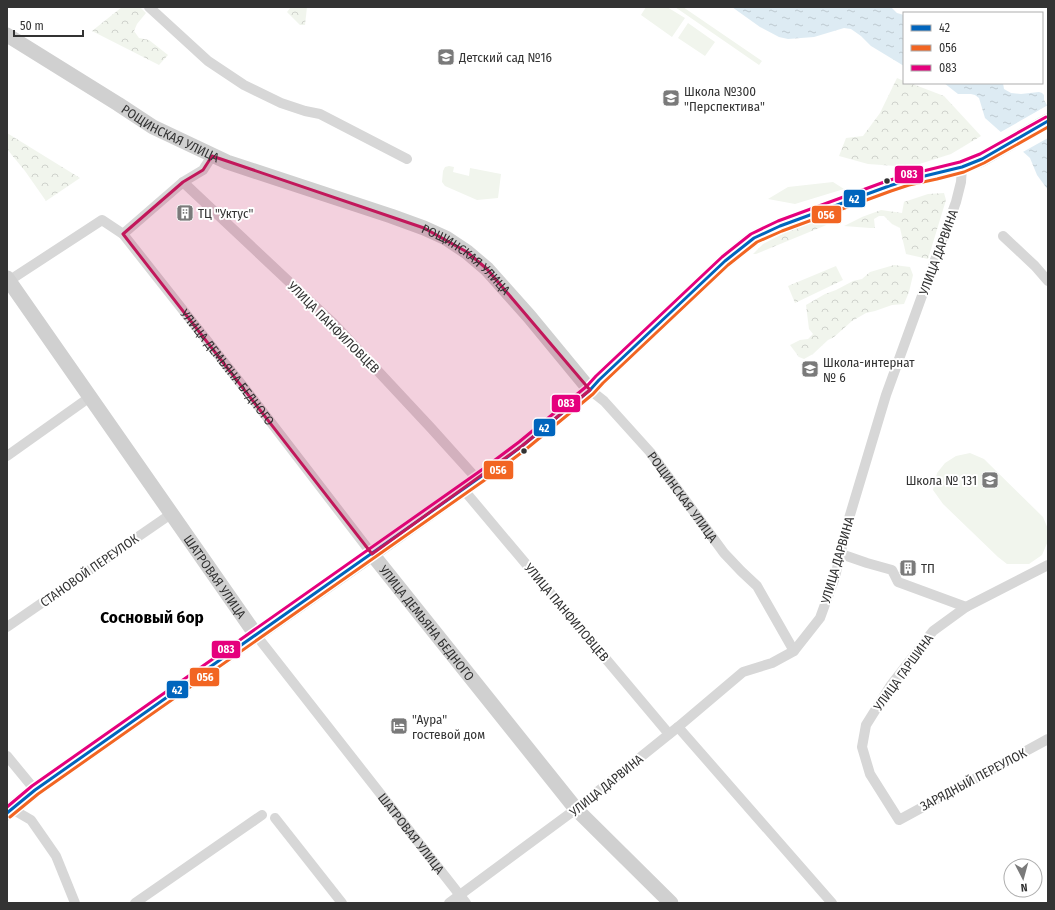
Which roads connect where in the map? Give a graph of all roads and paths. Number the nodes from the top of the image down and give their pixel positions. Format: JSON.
{"nodes":[{"id":1,"x":149,"y":7,"type":"edge"},
{"id":2,"x":7,"y":35,"type":"edge"},
{"id":3,"x":1048,"y":122,"type":"edge"},
{"id":4,"x":212,"y":156,"type":"junction"},
{"id":5,"x":407,"y":159,"type":"dead end"},
{"id":6,"x":962,"y":167,"type":"junction"},
{"id":7,"x":183,"y":182,"type":"junction"},
{"id":8,"x":123,"y":234,"type":"junction"},
{"id":9,"x":1003,"y":236,"type":"dead end"},
{"id":10,"x":8,"y":280,"type":"edge"},
{"id":11,"x":1048,"y":281,"type":"edge"},
{"id":12,"x":590,"y":390,"type":"junction"},
{"id":13,"x":90,"y":397,"type":"junction"},
{"id":14,"x":7,"y":456,"type":"edge"},
{"id":15,"x":477,"y":479,"type":"junction"},
{"id":16,"x":464,"y":489,"type":"junction"},
{"id":17,"x":171,"y":514,"type":"junction"},
{"id":18,"x":372,"y":554,"type":"junction"},
{"id":19,"x":841,"y":554,"type":"junction"},
{"id":20,"x":1048,"y":565,"type":"edge"},
{"id":21,"x":966,"y":607,"type":"junction"},
{"id":22,"x":7,"y":627,"type":"edge"},
{"id":23,"x":256,"y":634,"type":"junction"},
{"id":24,"x":794,"y":650,"type":"junction"},
{"id":25,"x":678,"y":727,"type":"junction"},
{"id":26,"x":670,"y":734,"type":"junction"},
{"id":27,"x":1048,"y":738,"type":"edge"},
{"id":28,"x":7,"y":756,"type":"edge"},
{"id":29,"x":35,"y":790,"type":"junction"},
{"id":30,"x":576,"y":809,"type":"junction"},
{"id":31,"x":10,"y":811,"type":"edge"},
{"id":32,"x":262,"y":815,"type":"dead end"},
{"id":33,"x":274,"y":818,"type":"dead end"},
{"id":34,"x":899,"y":820,"type":"joint"},
{"id":35,"x":463,"y":899,"type":"edge"},
{"id":36,"x":75,"y":903,"type":"edge"},
{"id":37,"x":135,"y":903,"type":"edge"},
{"id":38,"x":342,"y":903,"type":"edge"},
{"id":39,"x":449,"y":903,"type":"edge"},
{"id":40,"x":671,"y":903,"type":"edge"},
{"id":41,"x":832,"y":903,"type":"edge"}],
"edges":[{"from":1,"to":5,"type":"street"},
{"from":2,"to":4,"type":"street","name":"РОЩИНСКАЯ УЛИЦА"},
{"from":3,"to":6,"type":"street"},
{"from":4,"to":7,"type":"street"},
{"from":4,"to":12,"type":"street","name":"РОЩИНСКАЯ УЛИЦА"},
{"from":6,"to":12,"type":"street"},
{"from":6,"to":19,"type":"street","name":"УЛИЦА ДАРВИНА"},
{"from":7,"to":8,"type":"street"},
{"from":7,"to":15,"type":"street","name":"УЛИЦА ПАНФИЛОВЦЕВ"},
{"from":8,"to":10,"type":"street","name":"УЛИЦА ДЕМЬЯНА БЕДНОГО"},
{"from":8,"to":18,"type":"street","name":"УЛИЦА ДЕМЬЯНА БЕДНОГО"},
{"from":9,"to":11,"type":"street"},
{"from":10,"to":13,"type":"street","name":"ШАТРОВАЯ УЛИЦА"},
{"from":12,"to":15,"type":"street"},
{"from":12,"to":24,"type":"street","name":"РОЩИНСКАЯ УЛИЦА"},
{"from":13,"to":14,"type":"street"},
{"from":13,"to":17,"type":"street","name":"ШАТРОВАЯ УЛИЦА"},
{"from":15,"to":16,"type":"street"},
{"from":16,"to":18,"type":"street"},
{"from":16,"to":26,"type":"street","name":"УЛИЦА ПАНФИЛОВЦЕВ"},
{"from":17,"to":22,"type":"street","name":"СТАНОВОЙ ПЕРЕУЛОК"},
{"from":17,"to":23,"type":"street","name":"ШАТРОВАЯ УЛИЦА"},
{"from":18,"to":23,"type":"street"},
{"from":18,"to":30,"type":"street","name":"УЛИЦА ДЕМЬЯНА БЕДНОГО"},
{"from":19,"to":21,"type":"street"},
{"from":19,"to":24,"type":"street","name":"УЛИЦА ДАРВИНА"},
{"from":20,"to":21,"type":"street","name":"УЛИЦА ГАРШИНА"},
{"from":21,"to":34,"type":"street","name":"УЛИЦА ГАРШИНА"},
{"from":23,"to":29,"type":"street"},
{"from":23,"to":35,"type":"street","name":"ШАТРОВАЯ УЛИЦА"},
{"from":24,"to":25,"type":"street","name":"УЛИЦА ДАРВИНА"},
{"from":25,"to":26,"type":"street","name":"УЛИЦА ДАРВИНА"},
{"from":25,"to":41,"type":"street"},
{"from":26,"to":30,"type":"street","name":"УЛИЦА ДАРВИНА"},
{"from":27,"to":34,"type":"street","name":"ЗАРЯДНЫЙ ПЕРЕУЛОК"},
{"from":28,"to":29,"type":"street"},
{"from":29,"to":31,"type":"street"},
{"from":30,"to":35,"type":"street","name":"УЛИЦА ДАРВИНА"},
{"from":30,"to":40,"type":"street","name":"УЛИЦА ДЕМЬЯНА БЕДНОГО"},
{"from":31,"to":36,"type":"street"},
{"from":32,"to":37,"type":"street"},
{"from":33,"to":38,"type":"street"},
{"from":35,"to":39,"type":"street","name":"УЛИЦА ДАРВИНА"}]}
